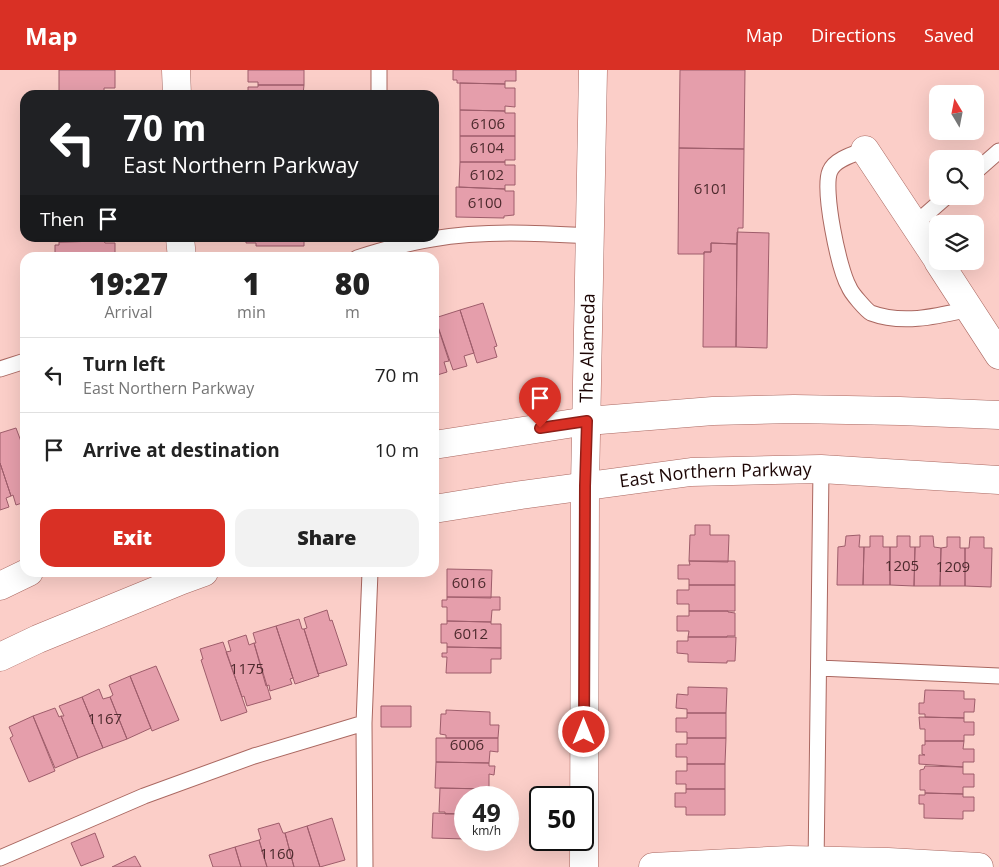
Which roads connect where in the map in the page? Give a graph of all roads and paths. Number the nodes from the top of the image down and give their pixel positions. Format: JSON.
{"nodes":[{"id":1,"x":176,"y":70,"type":"edge"},
{"id":2,"x":379,"y":70,"type":"edge"},
{"id":3,"x":593,"y":70,"type":"edge"},
{"id":4,"x":177,"y":90,"type":"edge"},
{"id":5,"x":379,"y":90,"type":"edge"},
{"id":6,"x":865,"y":150,"type":"joint"},
{"id":7,"x":999,"y":151,"type":"edge"},
{"id":8,"x":984,"y":164,"type":"edge"},
{"id":9,"x":937,"y":205,"type":"edge"},
{"id":10,"x":914,"y":225,"type":"junction"},
{"id":11,"x":590,"y":236,"type":"junction"},
{"id":12,"x":439,"y":238,"type":"edge"},
{"id":13,"x":405,"y":242,"type":"edge"},
{"id":14,"x":378,"y":245,"type":"edge"},
{"id":15,"x":929,"y":248,"type":"edge"},
{"id":16,"x":367,"y":252,"type":"edge"},
{"id":17,"x":944,"y":270,"type":"edge"},
{"id":18,"x":969,"y":309,"type":"junction"},
{"id":19,"x":999,"y":355,"type":"edge"},
{"id":20,"x":20,"y":363,"type":"edge"},
{"id":21,"x":0,"y":369,"type":"edge"},
{"id":22,"x":999,"y":415,"type":"edge"},
{"id":23,"x":587,"y":421,"type":"junction"},
{"id":24,"x":439,"y":444,"type":"edge"},
{"id":25,"x":821,"y":469,"type":"junction"},
{"id":26,"x":999,"y":480,"type":"edge"},
{"id":27,"x":585,"y":486,"type":"junction"},
{"id":28,"x":439,"y":508,"type":"edge"},
{"id":29,"x":20,"y":576,"type":"edge"},
{"id":30,"x":190,"y":577,"type":"edge"},
{"id":31,"x":370,"y":577,"type":"edge"},
{"id":32,"x":0,"y":586,"type":"edge"},
{"id":33,"x":0,"y":657,"type":"edge"},
{"id":34,"x":819,"y":668,"type":"junction"},
{"id":35,"x":999,"y":676,"type":"edge"},
{"id":36,"x":364,"y":723,"type":"junction"},
{"id":37,"x":0,"y":858,"type":"edge"},
{"id":38,"x":816,"y":864,"type":"edge"},
{"id":39,"x":365,"y":867,"type":"edge"},
{"id":40,"x":584,"y":867,"type":"edge"},
{"id":41,"x":653,"y":867,"type":"edge"},
{"id":42,"x":979,"y":867,"type":"edge"}],
"edges":[{"from":1,"to":4,"type":"main road"},
{"from":2,"to":5,"type":"lane"},
{"from":3,"to":11,"type":"main road","name":"The Alameda"},
{"from":6,"to":10,"type":"main road"},
{"from":6,"to":18,"type":"lane"},
{"from":7,"to":8,"type":"lane"},
{"from":9,"to":10,"type":"lane"},
{"from":10,"to":15,"type":"main road"},
{"from":11,"to":12,"type":"lane"},
{"from":11,"to":23,"type":"main road","name":"The Alameda"},
{"from":13,"to":14,"type":"lane"},
{"from":14,"to":16,"type":"lane"},
{"from":17,"to":18,"type":"main road"},
{"from":18,"to":19,"type":"main road"},
{"from":20,"to":21,"type":"lane"},
{"from":22,"to":23,"type":"main road"},
{"from":23,"to":24,"type":"main road"},
{"from":23,"to":27,"type":"main road","name":"The Alameda"},
{"from":25,"to":26,"type":"main road","name":"East Northern Parkway"},
{"from":25,"to":27,"type":"main road","name":"East Northern Parkway"},
{"from":25,"to":34,"type":"lane"},
{"from":27,"to":28,"type":"main road","name":"East Northern Parkway"},
{"from":27,"to":40,"type":"main road","name":"The Alameda"},
{"from":29,"to":32,"type":"main road"},
{"from":30,"to":33,"type":"main road"},
{"from":31,"to":36,"type":"lane"},
{"from":34,"to":35,"type":"lane"},
{"from":34,"to":38,"type":"lane"},
{"from":36,"to":37,"type":"lane"},
{"from":36,"to":39,"type":"lane"},
{"from":38,"to":41,"type":"main road"},
{"from":38,"to":42,"type":"main road"}]}
